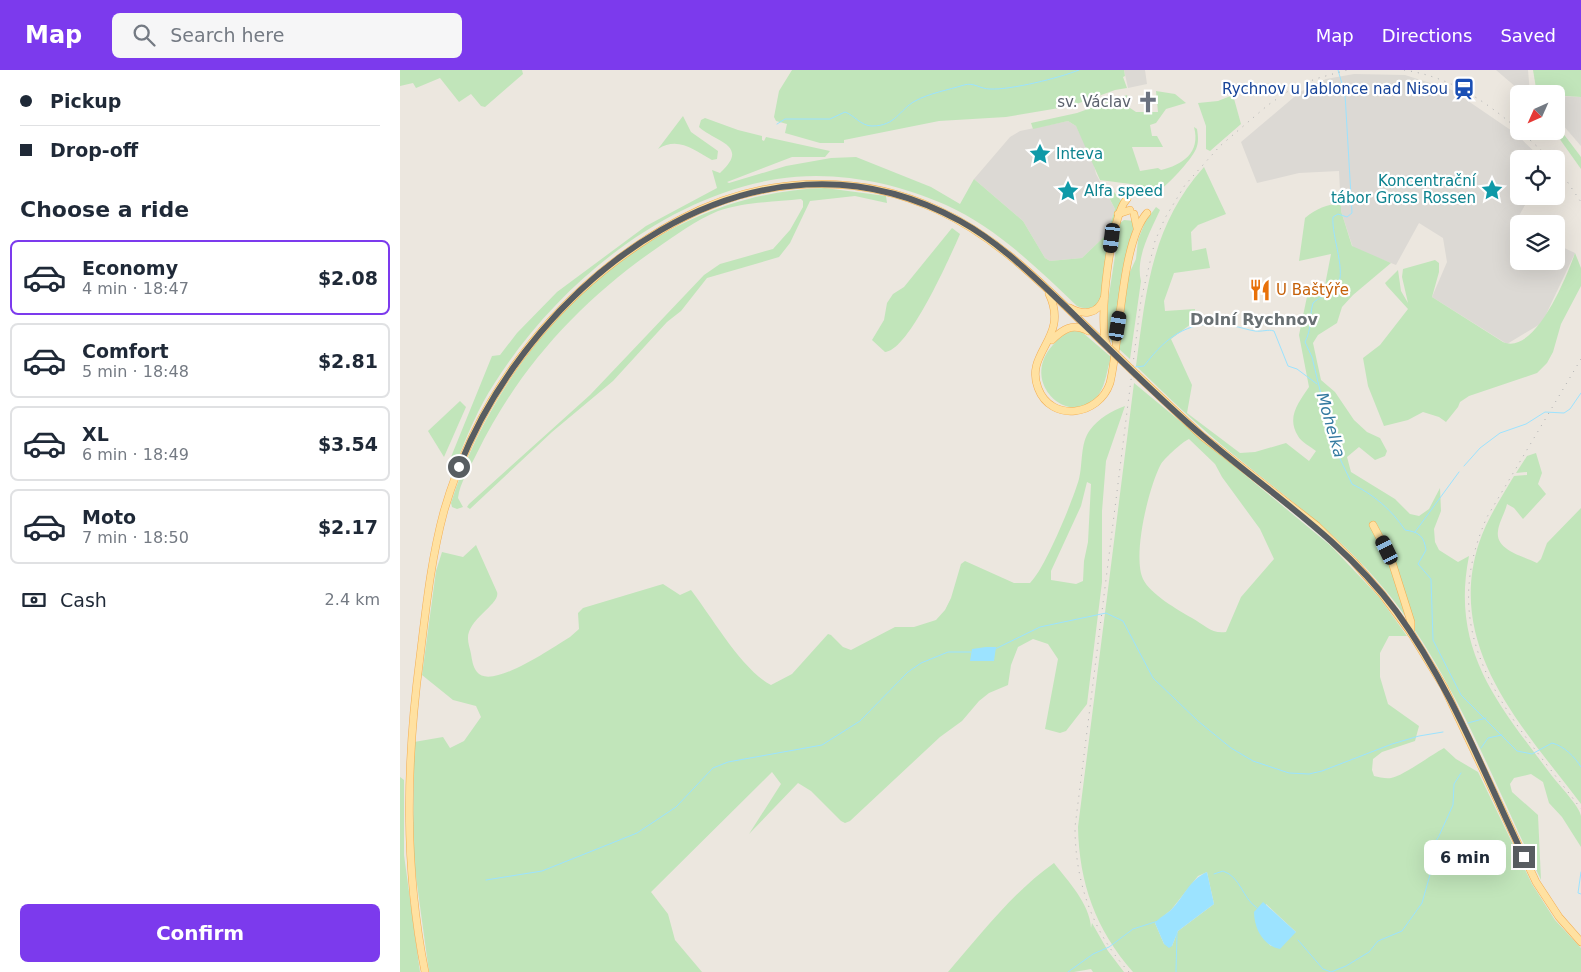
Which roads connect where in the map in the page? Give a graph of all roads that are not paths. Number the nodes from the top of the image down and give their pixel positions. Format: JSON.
{"nodes":[{"id":1,"x":1127,"y":199,"type":"dead end"},
{"id":2,"x":1147,"y":213,"type":"dead end"},
{"id":3,"x":1118,"y":215,"type":"junction"},
{"id":4,"x":1137,"y":231,"type":"junction"},
{"id":5,"x":1043,"y":285,"type":"junction"},
{"id":6,"x":1106,"y":293,"type":"junction"},
{"id":7,"x":1060,"y":301,"type":"junction"},
{"id":8,"x":1094,"y":334,"type":"junction"},
{"id":9,"x":1046,"y":346,"type":"junction"},
{"id":10,"x":1110,"y":349,"type":"junction"},
{"id":11,"x":1373,"y":525,"type":"dead end"},
{"id":12,"x":1411,"y":633,"type":"junction"},
{"id":13,"x":1581,"y":942,"type":"edge"},
{"id":14,"x":425,"y":972,"type":"edge"}],
"edges":[{"from":1,"to":3,"type":"main road"},
{"from":2,"to":4,"type":"main road"},
{"from":3,"to":4,"type":"main road"},
{"from":3,"to":6,"type":"main road"},
{"from":4,"to":9,"type":"main road"},
{"from":5,"to":7,"type":"main road"},
{"from":5,"to":9,"type":"main road"},
{"from":5,"to":14,"type":"main road"},
{"from":6,"to":7,"type":"main road"},
{"from":6,"to":10,"type":"main road"},
{"from":7,"to":8,"type":"main road"},
{"from":8,"to":9,"type":"main road"},
{"from":8,"to":10,"type":"main road"},
{"from":10,"to":12,"type":"main road","bridge":true},
{"from":11,"to":12,"type":"main road"},
{"from":12,"to":13,"type":"main road"}]}
